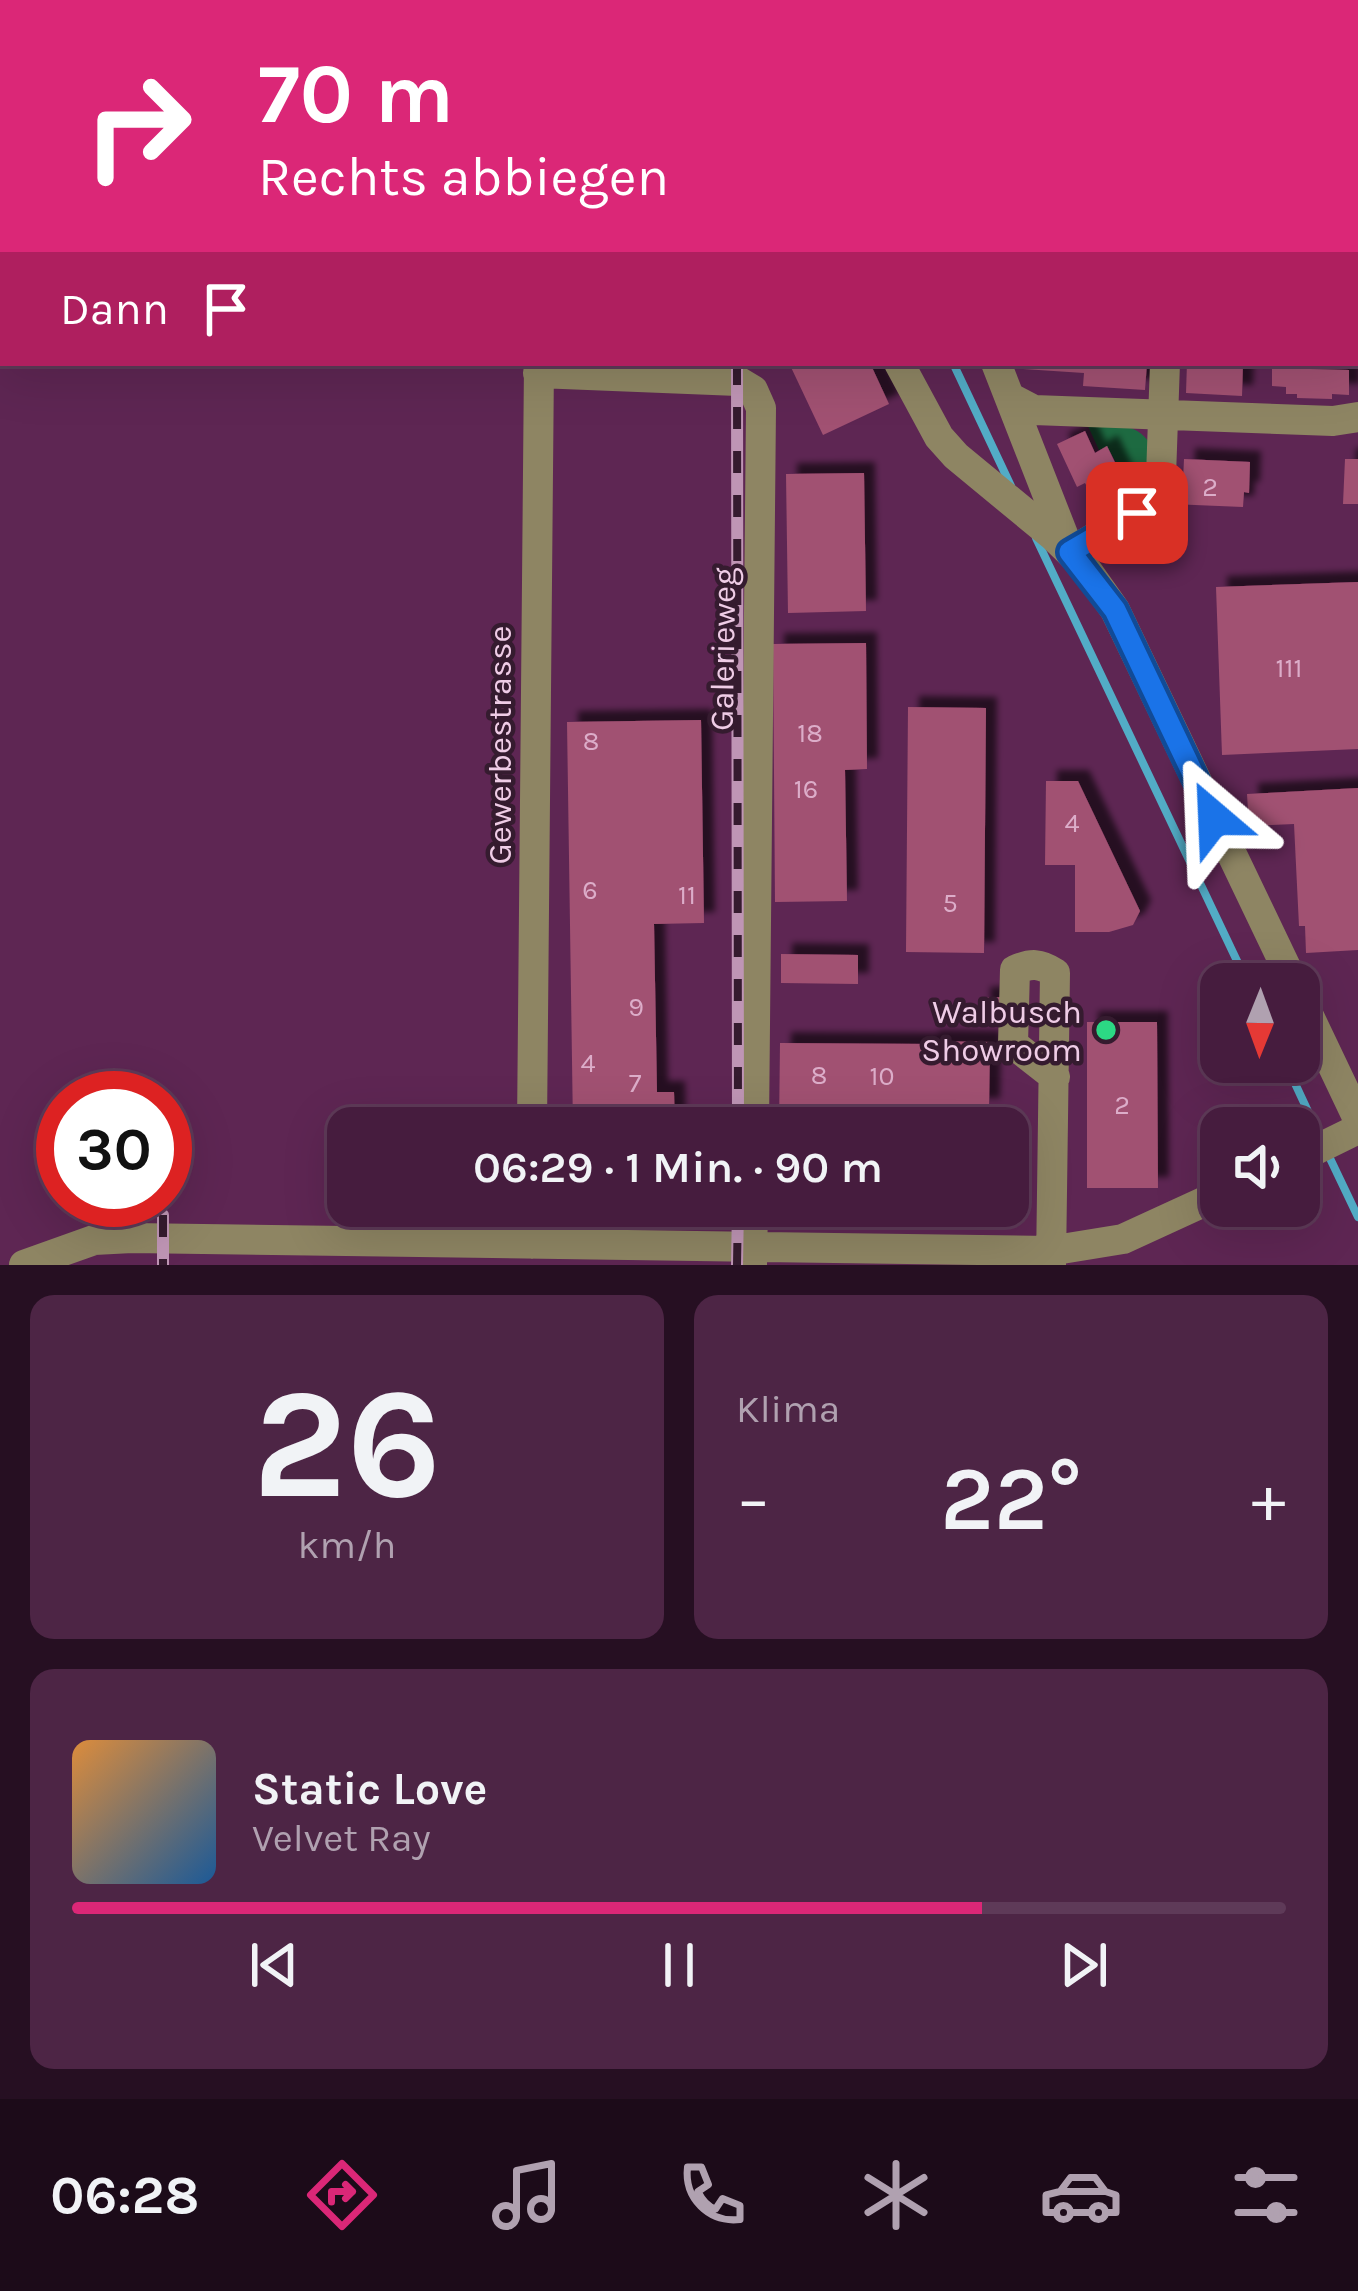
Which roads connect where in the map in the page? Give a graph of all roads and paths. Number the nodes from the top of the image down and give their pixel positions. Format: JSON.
{"nodes":[{"id":1,"x":901,"y":366,"type":"edge"},
{"id":2,"x":997,"y":366,"type":"edge"},
{"id":3,"x":1165,"y":366,"type":"edge"},
{"id":4,"x":538,"y":368,"type":"edge"},
{"id":5,"x":1013,"y":399,"type":"junction"},
{"id":6,"x":1164,"y":417,"type":"junction"},
{"id":7,"x":1358,"y":417,"type":"edge"},
{"id":8,"x":1069,"y":551,"type":"junction"},
{"id":9,"x":1284,"y":963,"type":"edge"},
{"id":10,"x":1320,"y":1050,"type":"edge"},
{"id":11,"x":1055,"y":1077,"type":"dead end"},
{"id":12,"x":532,"y":1107,"type":"edge"},
{"id":13,"x":754,"y":1107,"type":"edge"},
{"id":14,"x":1350,"y":1129,"type":"edge"},
{"id":15,"x":1320,"y":1146,"type":"edge"},
{"id":16,"x":1200,"y":1204,"type":"edge"},
{"id":17,"x":517,"y":1251,"type":"edge"},
{"id":18,"x":752,"y":1256,"type":"edge"},
{"id":19,"x":1050,"y":1258,"type":"edge"},
{"id":20,"x":24,"y":1265,"type":"edge"}],
"edges":[{"from":1,"to":8,"type":"street"},
{"from":2,"to":5,"type":"street"},
{"from":3,"to":6,"type":"street"},
{"from":4,"to":12,"type":"street","name":"Gewerbestrasse"},
{"from":4,"to":13,"type":"street","name":"Galerieweg"},
{"from":5,"to":6,"type":"street"},
{"from":5,"to":8,"type":"street"},
{"from":6,"to":7,"type":"street"},
{"from":6,"to":8,"type":"street"},
{"from":8,"to":9,"type":"street"},
{"from":10,"to":14,"type":"street"},
{"from":11,"to":19,"type":"street"},
{"from":14,"to":15,"type":"street"},
{"from":16,"to":19,"type":"street"},
{"from":17,"to":18,"type":"street"},
{"from":17,"to":20,"type":"street"},
{"from":18,"to":19,"type":"street"}]}
